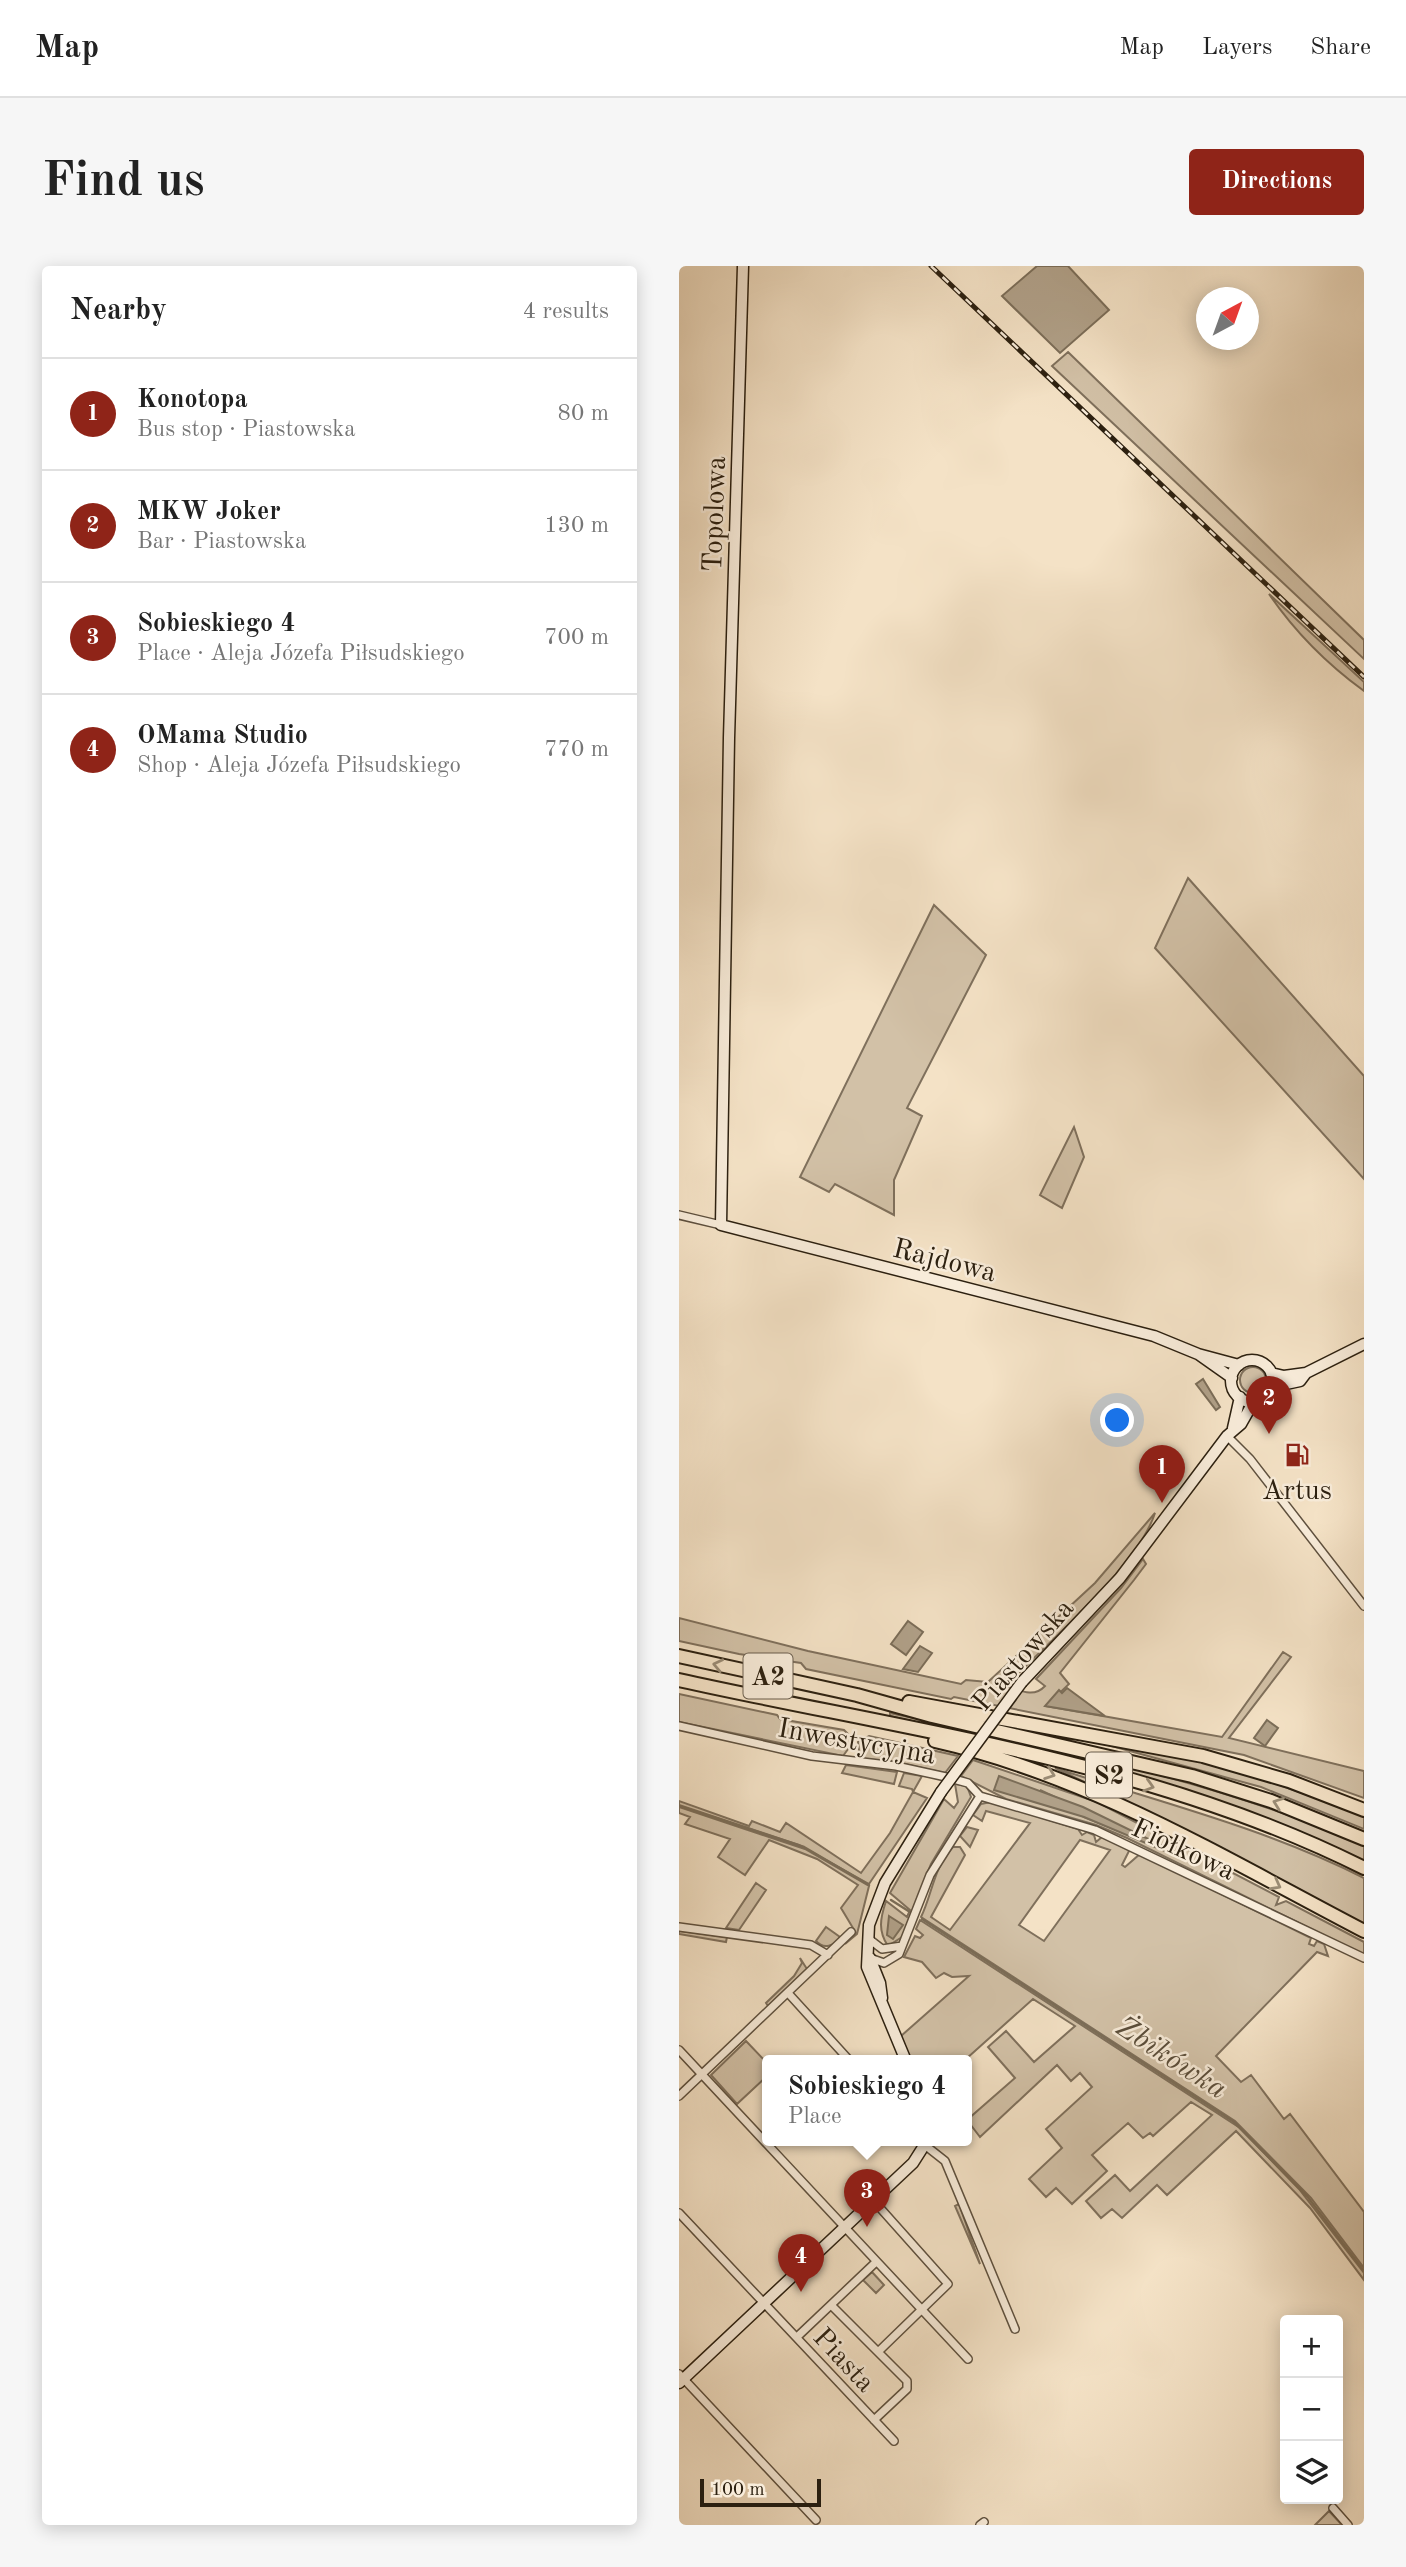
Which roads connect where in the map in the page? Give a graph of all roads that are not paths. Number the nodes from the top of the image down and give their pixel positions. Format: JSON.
{"nodes":[{"id":1,"x":743,"y":266,"type":"edge"},
{"id":2,"x":679,"y":1215,"type":"edge"},
{"id":3,"x":721,"y":1225,"type":"junction"},
{"id":4,"x":1364,"y":1344,"type":"edge"},
{"id":5,"x":1198,"y":1354,"type":"junction"},
{"id":6,"x":1239,"y":1365,"type":"junction"},
{"id":7,"x":1271,"y":1373,"type":"junction"},
{"id":8,"x":1306,"y":1373,"type":"junction"},
{"id":9,"x":1232,"y":1378,"type":"junction"},
{"id":10,"x":1272,"y":1387,"type":"junction"},
{"id":11,"x":1240,"y":1398,"type":"junction"},
{"id":12,"x":1254,"y":1401,"type":"junction"},
{"id":13,"x":1230,"y":1432,"type":"junction"},
{"id":14,"x":1364,"y":1606,"type":"edge"},
{"id":15,"x":679,"y":1656,"type":"edge"},
{"id":16,"x":679,"y":1680,"type":"edge"},
{"id":17,"x":857,"y":1695,"type":"junction"},
{"id":18,"x":844,"y":1716,"type":"junction"},
{"id":19,"x":679,"y":1726,"type":"edge"},
{"id":20,"x":980,"y":1796,"type":"junction"},
{"id":21,"x":1364,"y":1810,"type":"edge"},
{"id":22,"x":1364,"y":1839,"type":"edge"},
{"id":23,"x":1364,"y":1868,"type":"edge"},
{"id":24,"x":679,"y":1927,"type":"edge"},
{"id":25,"x":1364,"y":1931,"type":"edge"},
{"id":26,"x":851,"y":1933,"type":"dead end"},
{"id":27,"x":869,"y":1938,"type":"junction"},
{"id":28,"x":902,"y":1946,"type":"junction"},
{"id":29,"x":828,"y":1955,"type":"junction"},
{"id":30,"x":870,"y":1958,"type":"junction"},
{"id":31,"x":1364,"y":1958,"type":"edge"},
{"id":32,"x":788,"y":1993,"type":"junction"},
{"id":33,"x":679,"y":2050,"type":"edge"},
{"id":34,"x":845,"y":2055,"type":"edge"},
{"id":35,"x":904,"y":2055,"type":"edge"},
{"id":36,"x":702,"y":2074,"type":"junction"},
{"id":37,"x":679,"y":2095,"type":"edge"},
{"id":38,"x":762,"y":2139,"type":"edge"},
{"id":39,"x":769,"y":2146,"type":"edge"},
{"id":40,"x":925,"y":2146,"type":"edge"},
{"id":41,"x":930,"y":2146,"type":"edge"},
{"id":42,"x":873,"y":2200,"type":"junction"},
{"id":43,"x":679,"y":2213,"type":"edge"},
{"id":44,"x":845,"y":2228,"type":"junction"},
{"id":45,"x":876,"y":2262,"type":"junction"},
{"id":46,"x":764,"y":2302,"type":"junction"},
{"id":47,"x":831,"y":2305,"type":"junction"},
{"id":48,"x":922,"y":2311,"type":"junction"},
{"id":49,"x":1015,"y":2329,"type":"dead end"},
{"id":50,"x":797,"y":2337,"type":"junction"},
{"id":51,"x":879,"y":2351,"type":"junction"},
{"id":52,"x":968,"y":2359,"type":"dead end"},
{"id":53,"x":680,"y":2379,"type":"edge"},
{"id":54,"x":874,"y":2420,"type":"junction"},
{"id":55,"x":894,"y":2441,"type":"dead end"},
{"id":56,"x":1333,"y":2508,"type":"dead end"},
{"id":57,"x":816,"y":2520,"type":"dead end"},
{"id":58,"x":1348,"y":2525,"type":"edge"}],
"edges":[{"from":1,"to":3,"type":"street","name":"Topolowa"},
{"from":2,"to":3,"type":"street","name":"Rajdowa"},
{"from":3,"to":5,"type":"street","name":"Rajdowa"},
{"from":4,"to":8,"type":"street"},
{"from":5,"to":6,"type":"street","name":"Rajdowa"},
{"from":5,"to":9,"type":"street","name":"Rajdowa"},
{"from":6,"to":7,"type":"street"},
{"from":6,"to":9,"type":"street"},
{"from":7,"to":8,"type":"street"},
{"from":7,"to":10,"type":"street"},
{"from":8,"to":10,"type":"street"},
{"from":9,"to":11,"type":"street"},
{"from":10,"to":12,"type":"street"},
{"from":11,"to":12,"type":"street"},
{"from":11,"to":13,"type":"street","name":"Piastowska"},
{"from":12,"to":13,"type":"street","name":"Piastowska"},
{"from":13,"to":14,"type":"street"},
{"from":13,"to":27,"type":"street","name":"Piastowska","bridge":true},
{"from":17,"to":15,"type":"highway","number":"A2","one_way":true},
{"from":16,"to":18,"type":"highway","number":"S2"},
{"from":17,"to":21,"type":"highway"},
{"from":22,"to":17,"type":"highway","number":"S2","one_way":true},
{"from":18,"to":23,"type":"highway","number":"S2","one_way":true},
{"from":18,"to":25,"type":"highway","one_way":true},
{"from":19,"to":20,"type":"street","name":"Inwestycyjna"},
{"from":20,"to":28,"type":"street"},
{"from":20,"to":31,"type":"street","name":"Fiołkowa"},
{"from":24,"to":29,"type":"street"},
{"from":26,"to":29,"type":"street"},
{"from":27,"to":28,"type":"street"},
{"from":27,"to":30,"type":"street"},
{"from":28,"to":30,"type":"street"},
{"from":29,"to":32,"type":"street"},
{"from":30,"to":35,"type":"street"},
{"from":32,"to":34,"type":"street"},
{"from":32,"to":36,"type":"street"},
{"from":33,"to":36,"type":"street"},
{"from":36,"to":37,"type":"street"},
{"from":36,"to":38,"type":"street"},
{"from":39,"to":44,"type":"street"},
{"from":40,"to":42,"type":"street"},
{"from":41,"to":49,"type":"street"},
{"from":42,"to":44,"type":"street"},
{"from":42,"to":48,"type":"street"},
{"from":43,"to":46,"type":"street","name":"Piasta"},
{"from":44,"to":45,"type":"street"},
{"from":44,"to":46,"type":"street"},
{"from":45,"to":47,"type":"street"},
{"from":45,"to":48,"type":"street"},
{"from":46,"to":50,"type":"street","name":"Piasta"},
{"from":46,"to":53,"type":"street"},
{"from":47,"to":50,"type":"street"},
{"from":47,"to":51,"type":"street"},
{"from":48,"to":51,"type":"street"},
{"from":48,"to":52,"type":"street"},
{"from":50,"to":54,"type":"street","name":"Piasta"},
{"from":51,"to":54,"type":"street"},
{"from":53,"to":57,"type":"street"},
{"from":54,"to":55,"type":"street","name":"Piasta"},
{"from":56,"to":58,"type":"street"}]}
